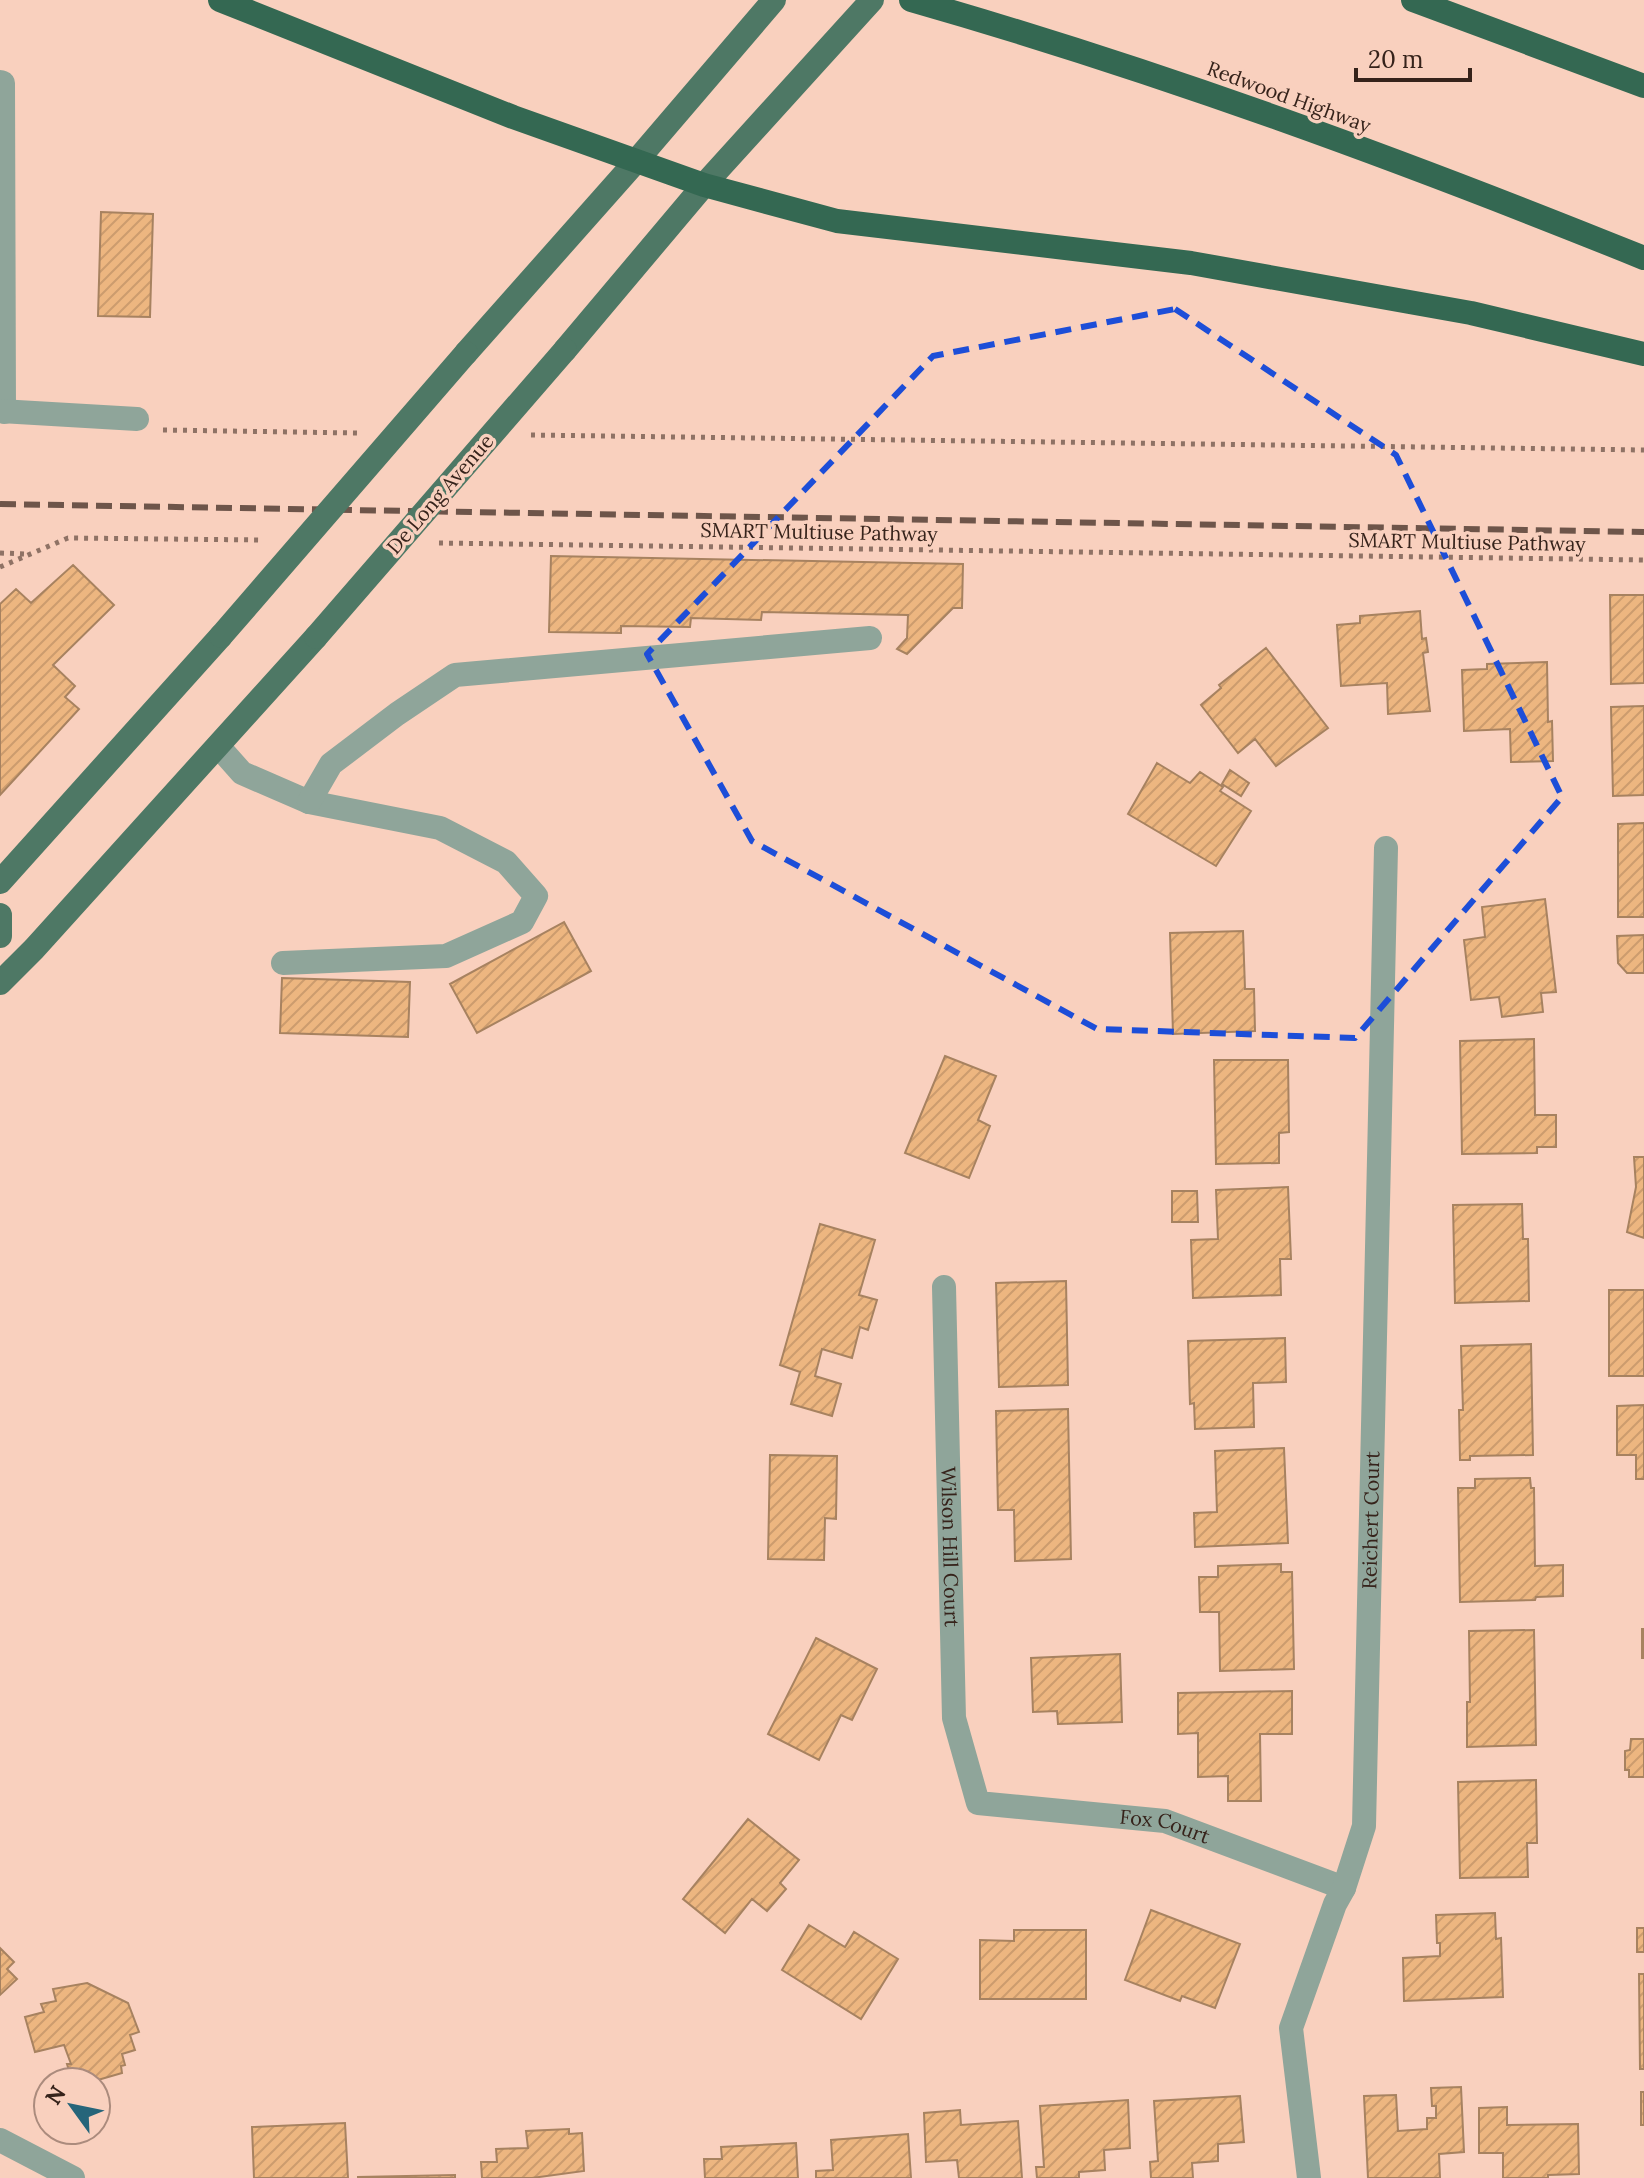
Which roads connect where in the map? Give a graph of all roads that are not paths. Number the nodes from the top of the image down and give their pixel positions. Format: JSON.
{"nodes":[{"id":1,"x":220,"y":0,"type":"edge"},
{"id":2,"x":774,"y":0,"type":"edge"},
{"id":3,"x":872,"y":0,"type":"edge"},
{"id":4,"x":911,"y":0,"type":"edge"},
{"id":5,"x":1413,"y":0,"type":"edge"},
{"id":6,"x":2,"y":83,"type":"edge"},
{"id":7,"x":1644,"y":86,"type":"edge"},
{"id":8,"x":638,"y":159,"type":"junction"},
{"id":9,"x":704,"y":185,"type":"junction"},
{"id":10,"x":1644,"y":258,"type":"edge"},
{"id":11,"x":1644,"y":354,"type":"edge"},
{"id":12,"x":2,"y":412,"type":"edge"},
{"id":13,"x":137,"y":419,"type":"road end"},
{"id":14,"x":870,"y":638,"type":"dead end"},
{"id":15,"x":218,"y":746,"type":"junction"},
{"id":16,"x":309,"y":802,"type":"junction"},
{"id":17,"x":1386,"y":848,"type":"dead end"},
{"id":18,"x":0,"y":882,"type":"edge"},
{"id":19,"x":0,"y":915,"type":"edge"},
{"id":20,"x":0,"y":936,"type":"edge"},
{"id":21,"x":283,"y":963,"type":"dead end"},
{"id":22,"x":0,"y":983,"type":"edge"},
{"id":23,"x":944,"y":1287,"type":"dead end"},
{"id":24,"x":978,"y":1803,"type":"joint"},
{"id":25,"x":1344,"y":1888,"type":"junction"},
{"id":26,"x":0,"y":2140,"type":"edge"},
{"id":27,"x":73,"y":2178,"type":"edge"},
{"id":28,"x":1309,"y":2178,"type":"edge"}],
"edges":[{"from":1,"to":8,"type":"highway"},
{"from":2,"to":8,"type":"main road"},
{"from":3,"to":9,"type":"main road","name":"De Long Avenue"},
{"from":4,"to":10,"type":"highway","name":"Redwood Highway"},
{"from":5,"to":7,"type":"highway"},
{"from":6,"to":12,"type":"street"},
{"from":8,"to":9,"type":"highway"},
{"from":8,"to":18,"type":"main road","bridge":true},
{"from":9,"to":11,"type":"highway"},
{"from":9,"to":15,"type":"main road","name":"De Long Avenue","bridge":true},
{"from":12,"to":13,"type":"street"},
{"from":14,"to":16,"type":"street"},
{"from":15,"to":16,"type":"street"},
{"from":15,"to":22,"type":"main road","name":"De Long Avenue"},
{"from":16,"to":21,"type":"street"},
{"from":17,"to":25,"type":"street","name":"Reichert Court"},
{"from":19,"to":20,"type":"main road"},
{"from":23,"to":24,"type":"street","name":"Wilson Hill Court"},
{"from":24,"to":25,"type":"street","name":"Fox Court"},
{"from":25,"to":28,"type":"street","name":"Reichert Court"},
{"from":26,"to":27,"type":"street"}]}
